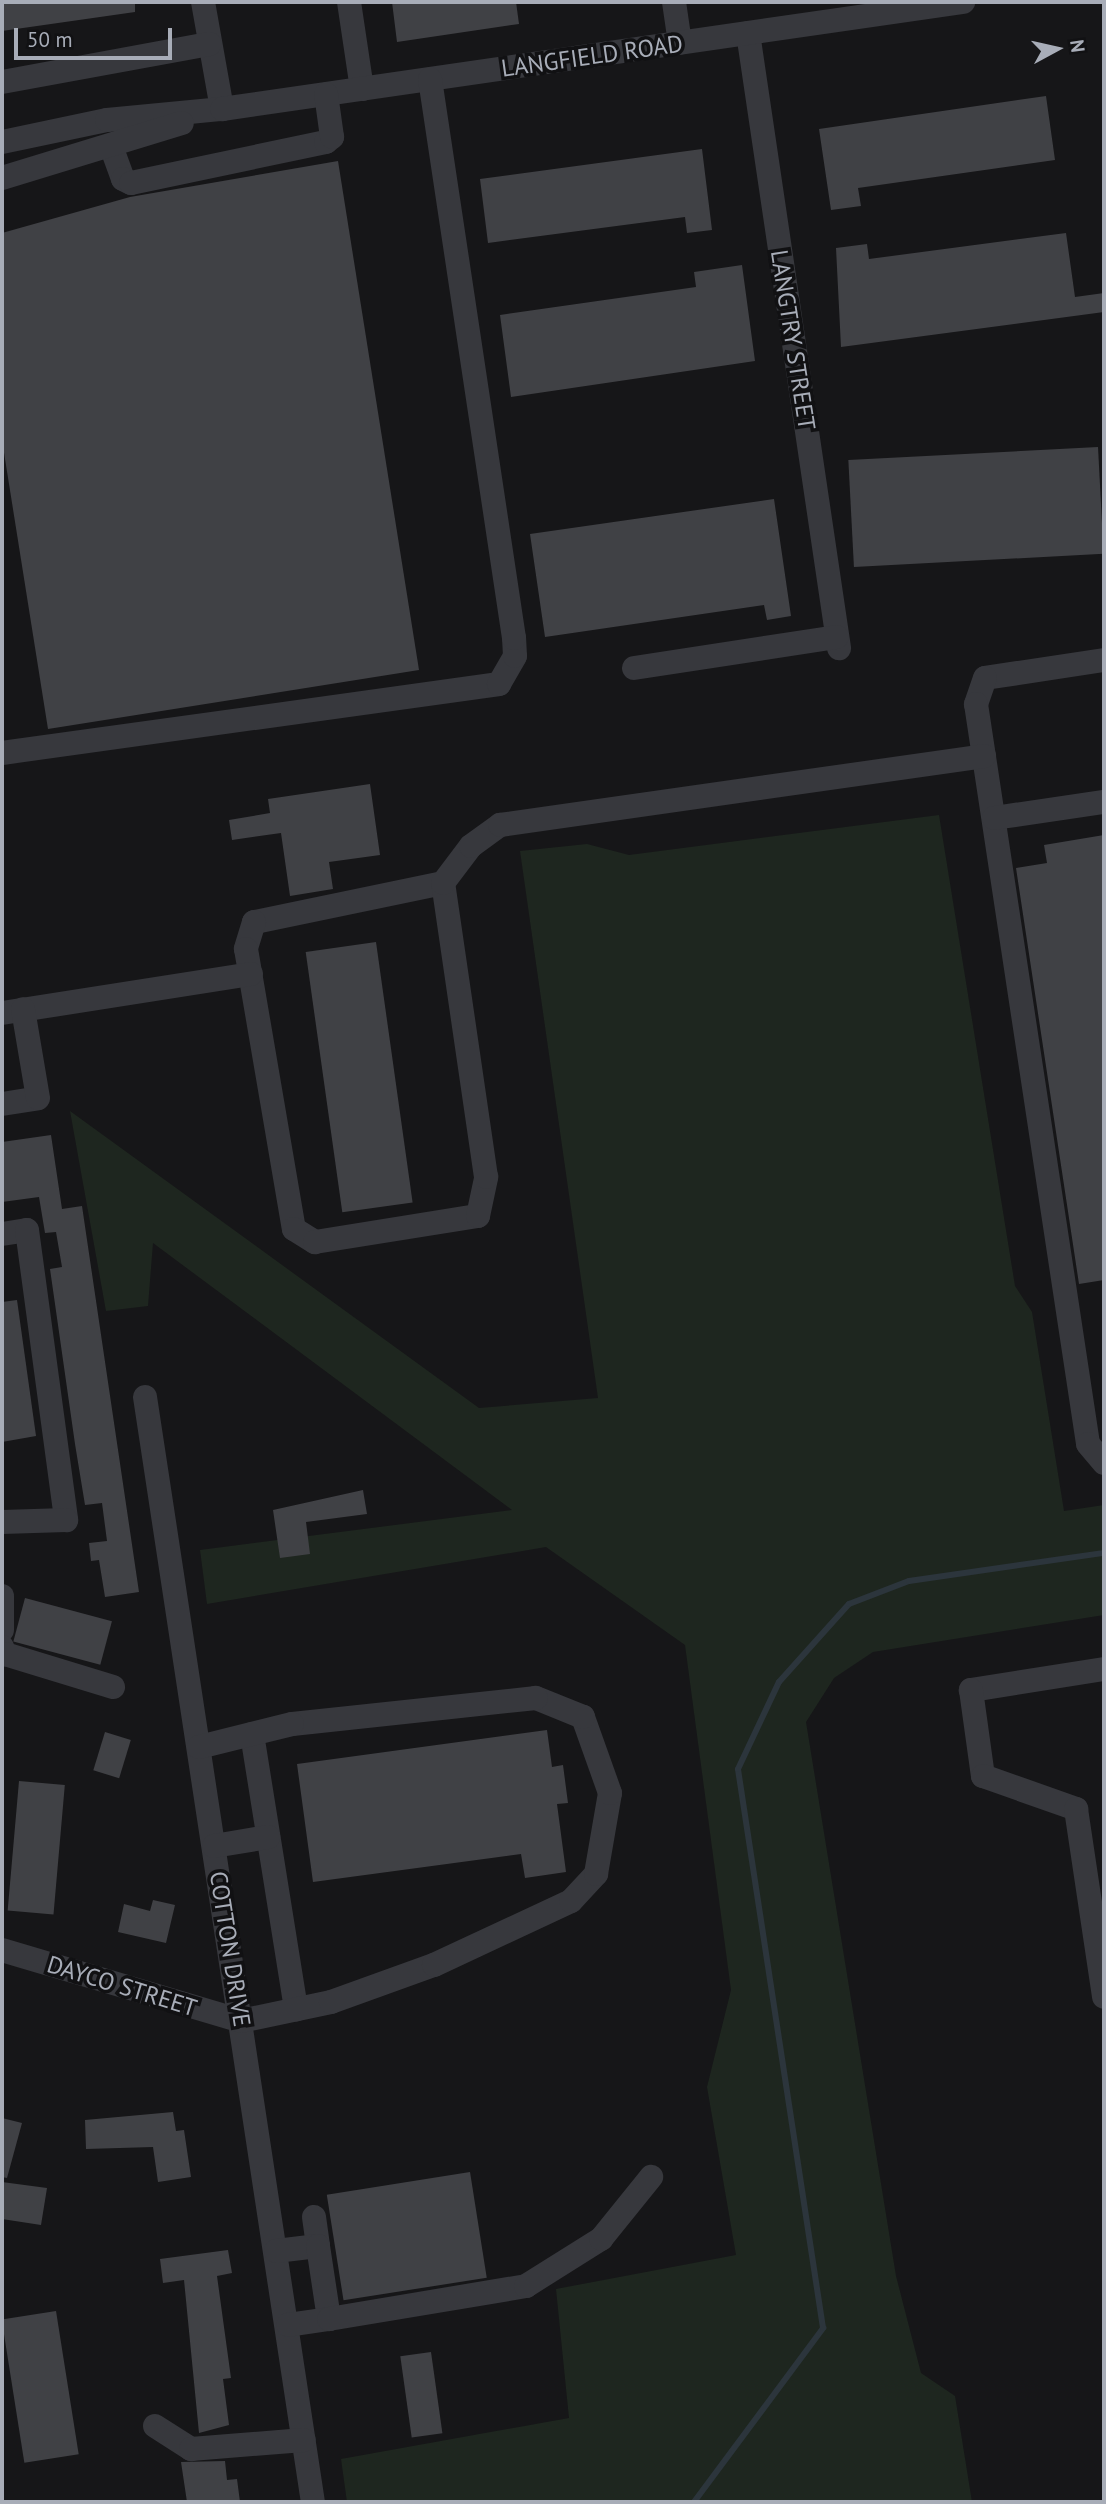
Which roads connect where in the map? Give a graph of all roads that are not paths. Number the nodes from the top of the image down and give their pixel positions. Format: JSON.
{"nodes":[{"id":1,"x":204,"y":2,"type":"edge"},
{"id":2,"x":349,"y":2,"type":"edge"},
{"id":3,"x":674,"y":2,"type":"edge"},
{"id":4,"x":963,"y":2,"type":"edge"},
{"id":5,"x":748,"y":33,"type":"junction"},
{"id":6,"x":680,"y":43,"type":"junction"},
{"id":7,"x":210,"y":44,"type":"junction"},
{"id":8,"x":430,"y":79,"type":"junction"},
{"id":9,"x":2,"y":82,"type":"edge"},
{"id":10,"x":362,"y":89,"type":"junction"},
{"id":11,"x":326,"y":94,"type":"junction"},
{"id":12,"x":222,"y":109,"type":"junction"},
{"id":13,"x":2,"y":142,"type":"edge"},
{"id":14,"x":111,"y":146,"type":"junction"},
{"id":15,"x":2,"y":178,"type":"edge"},
{"id":16,"x":1104,"y":660,"type":"edge"},
{"id":17,"x":634,"y":668,"type":"dead end"},
{"id":18,"x":2,"y":753,"type":"edge"},
{"id":19,"x":984,"y":756,"type":"junction"},
{"id":20,"x":1104,"y":802,"type":"edge"},
{"id":21,"x":994,"y":818,"type":"junction"},
{"id":22,"x":443,"y":883,"type":"junction"},
{"id":23,"x":251,"y":974,"type":"junction"},
{"id":24,"x":13,"y":1011,"type":"edge"},
{"id":25,"x":2,"y":1104,"type":"edge"},
{"id":26,"x":2,"y":1234,"type":"edge"},
{"id":27,"x":145,"y":1397,"type":"dead end"},
{"id":28,"x":1104,"y":1463,"type":"edge"},
{"id":29,"x":2,"y":1522,"type":"edge"},
{"id":30,"x":2,"y":1596,"type":"edge"},
{"id":31,"x":2,"y":1630,"type":"edge"},
{"id":32,"x":2,"y":1647,"type":"edge"},
{"id":33,"x":1104,"y":1670,"type":"edge"},
{"id":34,"x":113,"y":1687,"type":"dead end"},
{"id":35,"x":252,"y":1734,"type":"junction"},
{"id":36,"x":199,"y":1747,"type":"junction"},
{"id":37,"x":268,"y":1837,"type":"junction"},
{"id":38,"x":214,"y":1846,"type":"junction"},
{"id":39,"x":2,"y":1950,"type":"edge"},
{"id":40,"x":1104,"y":1997,"type":"edge"},
{"id":41,"x":296,"y":2010,"type":"junction"},
{"id":42,"x":241,"y":2021,"type":"junction"},
{"id":43,"x":651,"y":2177,"type":"dead end"},
{"id":44,"x":314,"y":2217,"type":"dead end"},
{"id":45,"x":318,"y":2246,"type":"junction"},
{"id":46,"x":276,"y":2251,"type":"junction"},
{"id":47,"x":329,"y":2319,"type":"junction"},
{"id":48,"x":288,"y":2325,"type":"junction"},
{"id":49,"x":155,"y":2426,"type":"dead end"},
{"id":50,"x":304,"y":2440,"type":"junction"},
{"id":51,"x":313,"y":2502,"type":"edge"}],
"edges":[{"from":1,"to":7,"type":"street"},
{"from":2,"to":10,"type":"street"},
{"from":3,"to":6,"type":"street"},
{"from":4,"to":5,"type":"street","name":"LANGFIELD ROAD"},
{"from":5,"to":6,"type":"street","name":"LANGFIELD ROAD"},
{"from":5,"to":17,"type":"street","name":"LANGTRY STREET"},
{"from":6,"to":8,"type":"street","name":"LANGFIELD ROAD"},
{"from":7,"to":9,"type":"street"},
{"from":7,"to":12,"type":"street"},
{"from":8,"to":10,"type":"street","name":"LANGFIELD ROAD"},
{"from":8,"to":18,"type":"street"},
{"from":10,"to":11,"type":"street","name":"LANGFIELD ROAD"},
{"from":11,"to":12,"type":"street","name":"LANGFIELD ROAD"},
{"from":11,"to":14,"type":"street"},
{"from":12,"to":13,"type":"street","name":"LANGFIELD ROAD"},
{"from":12,"to":14,"type":"street","name":"LANGFIELD ROAD"},
{"from":14,"to":15,"type":"street","name":"LANGFIELD ROAD"},
{"from":16,"to":19,"type":"street"},
{"from":19,"to":21,"type":"street"},
{"from":19,"to":22,"type":"street"},
{"from":20,"to":21,"type":"street"},
{"from":21,"to":28,"type":"street"},
{"from":22,"to":23,"type":"street"},
{"from":22,"to":23,"type":"street"},
{"from":23,"to":24,"type":"street"},
{"from":24,"to":25,"type":"street"},
{"from":26,"to":29,"type":"street"},
{"from":27,"to":36,"type":"street","name":"COTTON DRIVE"},
{"from":30,"to":31,"type":"street"},
{"from":32,"to":34,"type":"street"},
{"from":33,"to":40,"type":"street"},
{"from":35,"to":36,"type":"street"},
{"from":35,"to":37,"type":"street"},
{"from":35,"to":41,"type":"street"},
{"from":36,"to":38,"type":"street","name":"COTTON DRIVE"},
{"from":37,"to":38,"type":"street"},
{"from":37,"to":41,"type":"street"},
{"from":38,"to":42,"type":"street","name":"COTTON DRIVE"},
{"from":39,"to":42,"type":"street","name":"DAYCO STREET"},
{"from":41,"to":42,"type":"street"},
{"from":42,"to":46,"type":"street","name":"COTTON DRIVE"},
{"from":43,"to":47,"type":"street"},
{"from":44,"to":45,"type":"street"},
{"from":45,"to":46,"type":"street"},
{"from":45,"to":47,"type":"street"},
{"from":46,"to":48,"type":"street","name":"COTTON DRIVE"},
{"from":47,"to":48,"type":"street"},
{"from":48,"to":50,"type":"street","name":"COTTON DRIVE"},
{"from":49,"to":50,"type":"street"},
{"from":50,"to":51,"type":"street","name":"COTTON DRIVE"}]}
